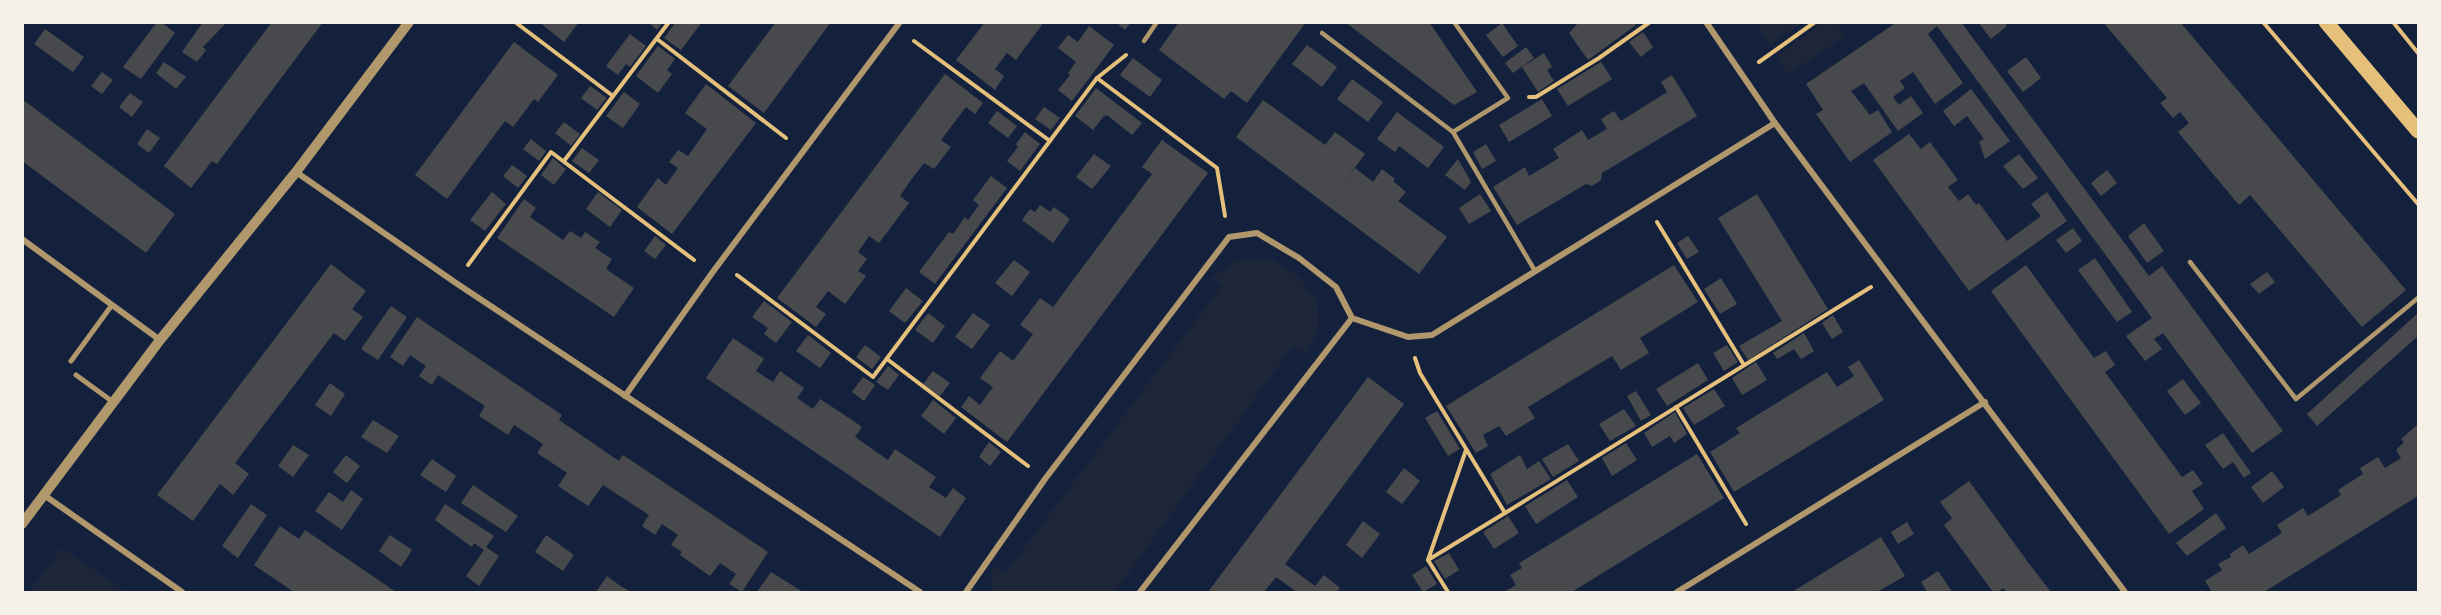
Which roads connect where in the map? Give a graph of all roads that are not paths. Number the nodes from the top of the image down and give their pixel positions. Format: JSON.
{"nodes":[{"id":1,"x":409,"y":22,"type":"edge"},
{"id":2,"x":1158,"y":22,"type":"edge"},
{"id":3,"x":1454,"y":22,"type":"edge"},
{"id":4,"x":1706,"y":22,"type":"edge"},
{"id":5,"x":2326,"y":22,"type":"edge"},
{"id":6,"x":898,"y":25,"type":"edge"},
{"id":7,"x":1322,"y":33,"type":"dead end"},
{"id":8,"x":1144,"y":41,"type":"road end"},
{"id":9,"x":1775,"y":123,"type":"junction"},
{"id":10,"x":2418,"y":131,"type":"edge"},
{"id":11,"x":1453,"y":132,"type":"junction"},
{"id":12,"x":296,"y":172,"type":"junction"},
{"id":13,"x":22,"y":239,"type":"edge"},
{"id":14,"x":2190,"y":262,"type":"dead end"},
{"id":15,"x":1535,"y":272,"type":"junction"},
{"id":16,"x":2418,"y":298,"type":"edge"},
{"id":17,"x":112,"y":305,"type":"junction"},
{"id":18,"x":1352,"y":318,"type":"junction"},
{"id":19,"x":160,"y":340,"type":"junction"},
{"id":20,"x":71,"y":362,"type":"dead end"},
{"id":21,"x":76,"y":375,"type":"dead end"},
{"id":22,"x":625,"y":396,"type":"junction"},
{"id":23,"x":113,"y":402,"type":"junction"},
{"id":24,"x":1985,"y":402,"type":"junction"},
{"id":25,"x":44,"y":495,"type":"junction"},
{"id":26,"x":22,"y":524,"type":"edge"},
{"id":27,"x":182,"y":592,"type":"edge"},
{"id":28,"x":920,"y":592,"type":"edge"},
{"id":29,"x":966,"y":592,"type":"edge"},
{"id":30,"x":1140,"y":592,"type":"edge"},
{"id":31,"x":1677,"y":592,"type":"edge"},
{"id":32,"x":2125,"y":592,"type":"edge"}],
"edges":[{"from":1,"to":12,"type":"street"},
{"from":2,"to":8,"type":"lane"},
{"from":3,"to":11,"type":"lane"},
{"from":4,"to":9,"type":"street"},
{"from":5,"to":10,"type":"main road"},
{"from":6,"to":22,"type":"street"},
{"from":7,"to":11,"type":"lane"},
{"from":9,"to":15,"type":"street"},
{"from":9,"to":24,"type":"street"},
{"from":11,"to":15,"type":"lane"},
{"from":12,"to":19,"type":"street"},
{"from":12,"to":22,"type":"street"},
{"from":13,"to":17,"type":"street"},
{"from":14,"to":16,"type":"lane"},
{"from":15,"to":18,"type":"street"},
{"from":17,"to":19,"type":"street"},
{"from":17,"to":20,"type":"street"},
{"from":18,"to":29,"type":"street"},
{"from":18,"to":30,"type":"street"},
{"from":19,"to":23,"type":"street"},
{"from":21,"to":23,"type":"street"},
{"from":22,"to":28,"type":"street"},
{"from":23,"to":25,"type":"street"},
{"from":24,"to":31,"type":"street"},
{"from":24,"to":32,"type":"street"},
{"from":25,"to":26,"type":"street"},
{"from":25,"to":27,"type":"street"}]}
